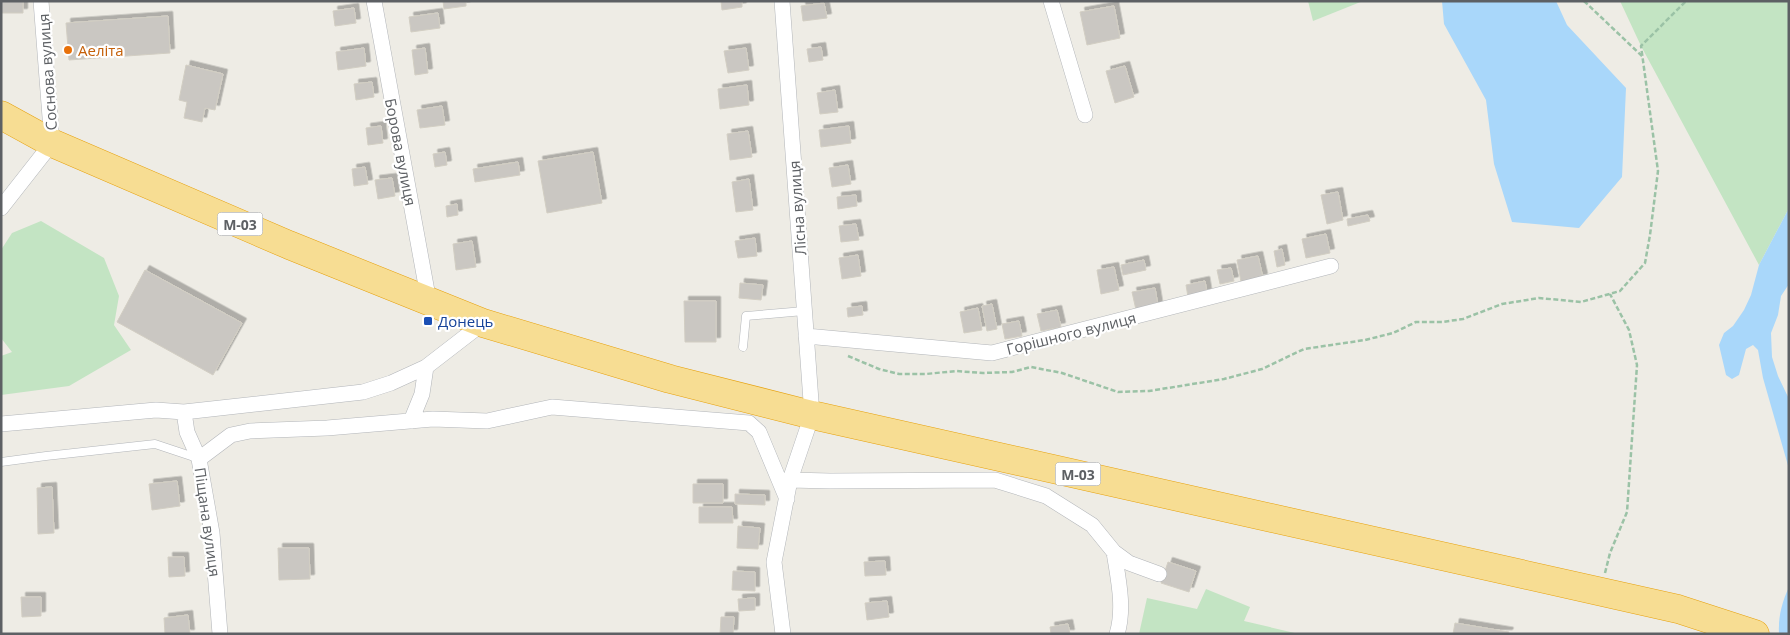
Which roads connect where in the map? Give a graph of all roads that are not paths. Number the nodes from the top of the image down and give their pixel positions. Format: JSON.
{"nodes":[{"id":1,"x":41,"y":1,"type":"edge"},
{"id":2,"x":374,"y":1,"type":"edge"},
{"id":3,"x":782,"y":1,"type":"edge"},
{"id":4,"x":1051,"y":1,"type":"edge"},
{"id":5,"x":1,"y":115,"type":"edge"},
{"id":6,"x":1085,"y":115,"type":"dead end"},
{"id":7,"x":52,"y":143,"type":"junction"},
{"id":8,"x":1,"y":208,"type":"edge"},
{"id":9,"x":1331,"y":266,"type":"dead end"},
{"id":10,"x":430,"y":302,"type":"junction"},
{"id":11,"x":804,"y":310,"type":"junction"},
{"id":12,"x":483,"y":323,"type":"junction"},
{"id":13,"x":806,"y":336,"type":"junction"},
{"id":14,"x":743,"y":348,"type":"dead end"},
{"id":15,"x":426,"y":367,"type":"junction"},
{"id":16,"x":184,"y":412,"type":"junction"},
{"id":17,"x":812,"y":415,"type":"junction"},
{"id":18,"x":411,"y":421,"type":"junction"},
{"id":19,"x":1,"y":424,"type":"edge"},
{"id":20,"x":199,"y":459,"type":"junction"},
{"id":21,"x":1,"y":462,"type":"edge"},
{"id":22,"x":790,"y":480,"type":"junction"},
{"id":23,"x":787,"y":499,"type":"junction"},
{"id":24,"x":1114,"y":552,"type":"junction"},
{"id":25,"x":1159,"y":574,"type":"dead end"},
{"id":26,"x":220,"y":634,"type":"edge"},
{"id":27,"x":783,"y":634,"type":"edge"},
{"id":28,"x":1117,"y":634,"type":"edge"},
{"id":29,"x":1755,"y":634,"type":"edge"}],
"edges":[{"from":1,"to":7,"type":"street","name":"Соснова вулиця"},
{"from":2,"to":10,"type":"street","name":"Борова вулиця"},
{"from":3,"to":11,"type":"street","name":"Лісна вулиця"},
{"from":4,"to":6,"type":"street"},
{"from":5,"to":7,"type":"highway","number":"М-03"},
{"from":7,"to":8,"type":"street"},
{"from":7,"to":10,"type":"highway","number":"М-03"},
{"from":9,"to":13,"type":"street","name":"Горішного вулиця"},
{"from":10,"to":12,"type":"highway","number":"М-03"},
{"from":11,"to":13,"type":"street","name":"Лісна вулиця"},
{"from":11,"to":14,"type":"lane"},
{"from":12,"to":15,"type":"street"},
{"from":12,"to":17,"type":"highway","number":"М-03"},
{"from":13,"to":17,"type":"street","name":"Лісна вулиця"},
{"from":15,"to":16,"type":"street"},
{"from":15,"to":18,"type":"street"},
{"from":16,"to":19,"type":"street"},
{"from":16,"to":20,"type":"street","name":"Піщана вулиця"},
{"from":17,"to":22,"type":"street"},
{"from":17,"to":29,"type":"highway","number":"М-03"},
{"from":18,"to":20,"type":"street"},
{"from":18,"to":23,"type":"street"},
{"from":20,"to":21,"type":"lane"},
{"from":20,"to":26,"type":"street","name":"Піщана вулиця"},
{"from":22,"to":23,"type":"street"},
{"from":22,"to":24,"type":"street"},
{"from":23,"to":27,"type":"street"},
{"from":24,"to":25,"type":"street"},
{"from":24,"to":28,"type":"street"}]}
